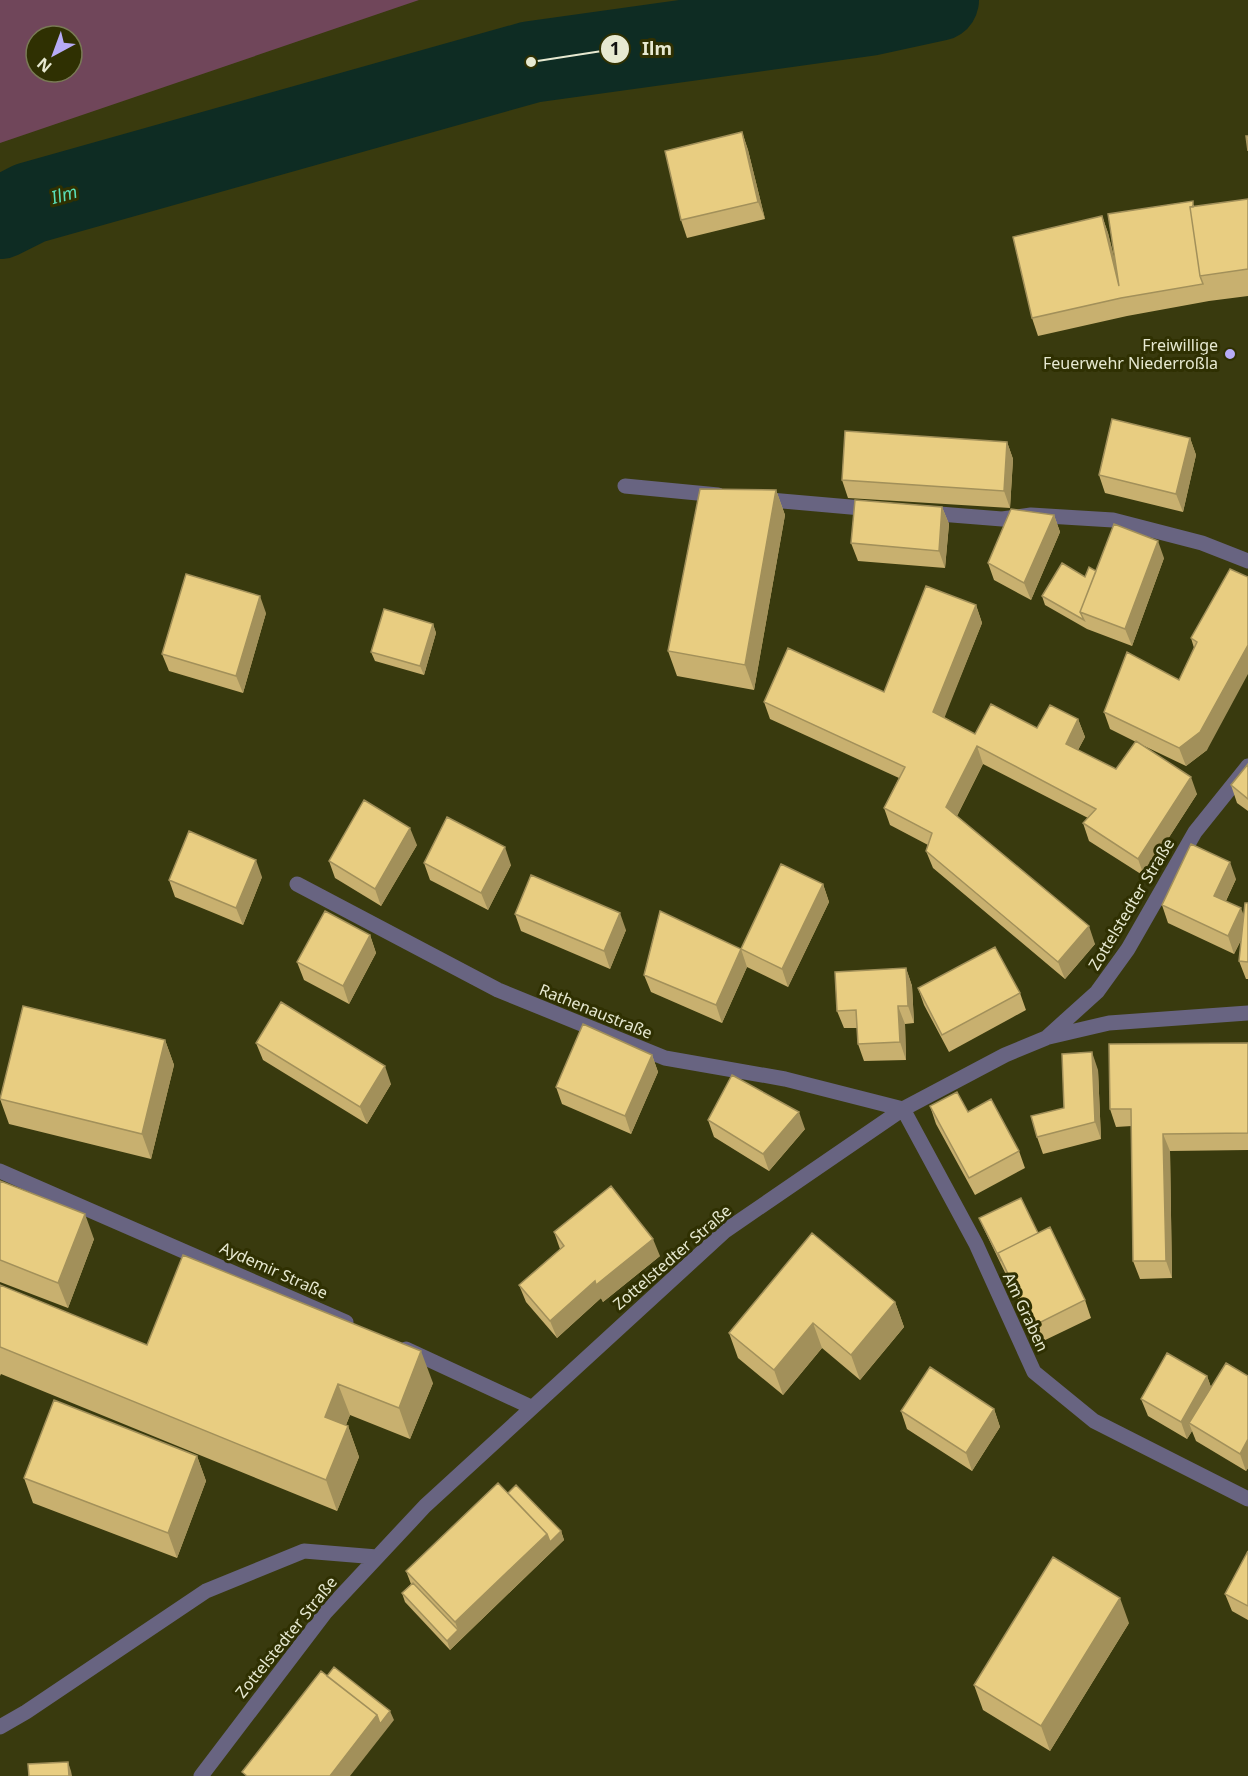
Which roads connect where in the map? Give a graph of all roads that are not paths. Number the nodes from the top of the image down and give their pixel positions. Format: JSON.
{"nodes":[{"id":1,"x":625,"y":486,"type":"dead end"},
{"id":2,"x":886,"y":510,"type":"edge"},
{"id":3,"x":909,"y":512,"type":"edge"},
{"id":4,"x":1248,"y":561,"type":"edge"},
{"id":5,"x":1248,"y":766,"type":"edge"},
{"id":6,"x":297,"y":884,"type":"dead end"},
{"id":7,"x":1248,"y":1013,"type":"edge"},
{"id":8,"x":1046,"y":1038,"type":"junction"},
{"id":9,"x":903,"y":1109,"type":"junction"},
{"id":10,"x":0,"y":1171,"type":"edge"},
{"id":11,"x":359,"y":1328,"type":"edge"},
{"id":12,"x":391,"y":1343,"type":"edge"},
{"id":13,"x":531,"y":1407,"type":"junction"},
{"id":14,"x":1248,"y":1499,"type":"edge"},
{"id":15,"x":377,"y":1557,"type":"junction"},
{"id":16,"x":0,"y":1727,"type":"edge"},
{"id":17,"x":201,"y":1776,"type":"edge"}],
"edges":[{"from":1,"to":2,"type":"street"},
{"from":3,"to":4,"type":"street"},
{"from":5,"to":8,"type":"street","name":"Zottelstedter Straße"},
{"from":6,"to":9,"type":"street","name":"Rathenaustraße"},
{"from":7,"to":8,"type":"street"},
{"from":8,"to":9,"type":"street","name":"Zottelstedter Straße"},
{"from":9,"to":13,"type":"street","name":"Zottelstedter Straße"},
{"from":9,"to":14,"type":"street","name":"Am Graben"},
{"from":10,"to":11,"type":"street","name":"Aydemir Straße"},
{"from":12,"to":13,"type":"street"},
{"from":13,"to":15,"type":"street","name":"Zottelstedter Straße"},
{"from":15,"to":16,"type":"street"},
{"from":15,"to":17,"type":"street","name":"Zottelstedter Straße"}]}
